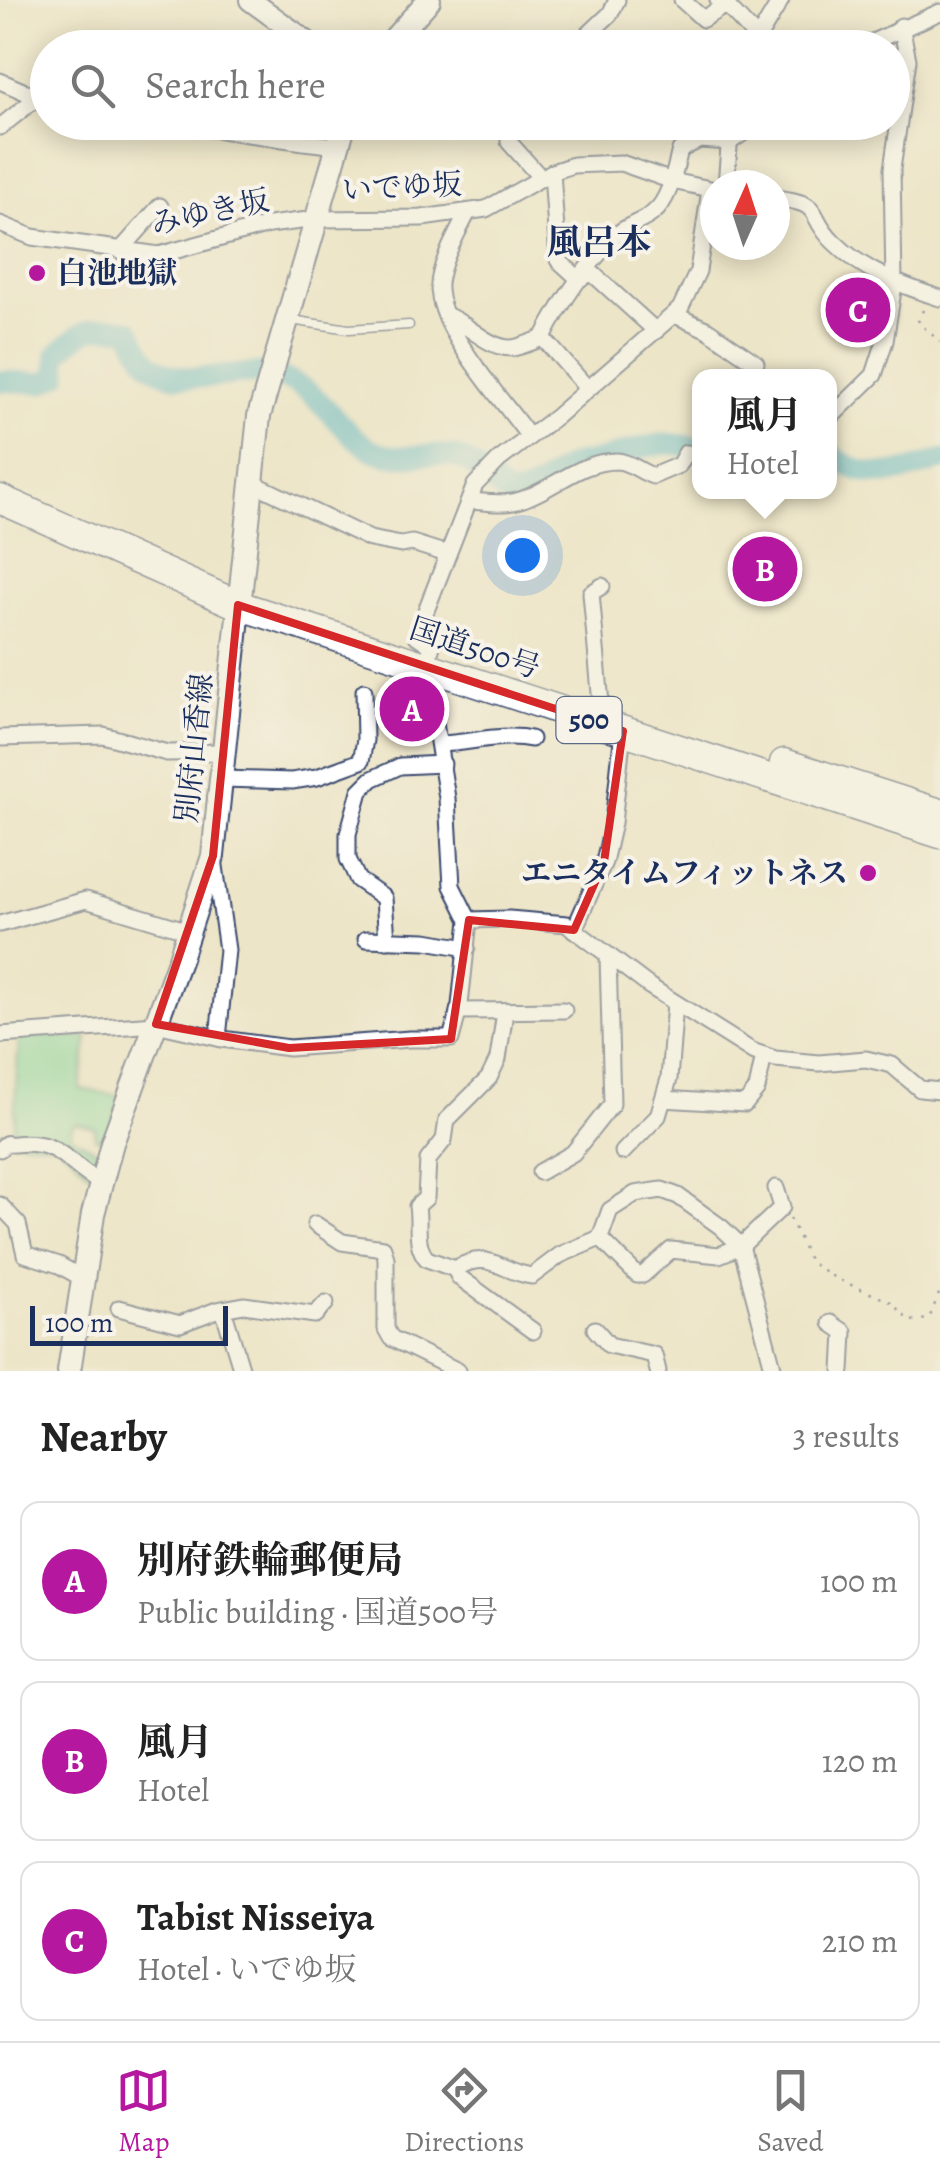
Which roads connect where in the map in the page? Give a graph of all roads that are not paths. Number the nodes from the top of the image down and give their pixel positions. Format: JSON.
{"nodes":[{"id":1,"x":250,"y":0,"type":"edge"},
{"id":2,"x":429,"y":0,"type":"edge"},
{"id":3,"x":617,"y":0,"type":"edge"},
{"id":4,"x":682,"y":0,"type":"edge"},
{"id":5,"x":781,"y":0,"type":"edge"},
{"id":6,"x":720,"y":4,"type":"edge"},
{"id":7,"x":940,"y":12,"type":"edge"},
{"id":8,"x":901,"y":26,"type":"junction"},
{"id":9,"x":291,"y":30,"type":"edge"},
{"id":10,"x":402,"y":30,"type":"edge"},
{"id":11,"x":593,"y":30,"type":"edge"},
{"id":12,"x":745,"y":30,"type":"edge"},
{"id":13,"x":763,"y":30,"type":"edge"},
{"id":14,"x":893,"y":30,"type":"edge"},
{"id":15,"x":902,"y":30,"type":"edge"},
{"id":16,"x":0,"y":81,"type":"edge"},
{"id":17,"x":30,"y":94,"type":"edge"},
{"id":18,"x":30,"y":108,"type":"edge"},
{"id":19,"x":0,"y":126,"type":"edge"},
{"id":20,"x":275,"y":140,"type":"edge"},
{"id":21,"x":340,"y":140,"type":"edge"},
{"id":22,"x":509,"y":140,"type":"edge"},
{"id":23,"x":700,"y":140,"type":"joint"},
{"id":24,"x":733,"y":140,"type":"edge"},
{"id":25,"x":896,"y":140,"type":"edge"},
{"id":26,"x":730,"y":142,"type":"junction"},
{"id":27,"x":338,"y":146,"type":"junction"},
{"id":28,"x":722,"y":170,"type":"edge"},
{"id":29,"x":546,"y":175,"type":"junction"},
{"id":30,"x":672,"y":182,"type":"junction"},
{"id":31,"x":700,"y":186,"type":"edge"},
{"id":32,"x":790,"y":200,"type":"edge"},
{"id":33,"x":160,"y":206,"type":"dead end"},
{"id":34,"x":468,"y":212,"type":"junction"},
{"id":35,"x":316,"y":219,"type":"junction"},
{"id":36,"x":0,"y":224,"type":"edge"},
{"id":37,"x":120,"y":251,"type":"junction"},
{"id":38,"x":701,"y":260,"type":"edge"},
{"id":39,"x":580,"y":278,"type":"junction"},
{"id":40,"x":894,"y":284,"type":"junction"},
{"id":41,"x":934,"y":296,"type":"edge"},
{"id":42,"x":675,"y":315,"type":"junction"},
{"id":43,"x":448,"y":316,"type":"junction"},
{"id":44,"x":286,"y":319,"type":"junction"},
{"id":45,"x":409,"y":325,"type":"dead end"},
{"id":46,"x":656,"y":331,"type":"junction"},
{"id":47,"x":543,"y":338,"type":"junction"},
{"id":48,"x":756,"y":363,"type":"dead end"},
{"id":49,"x":588,"y":390,"type":"junction"},
{"id":50,"x":837,"y":411,"type":"edge"},
{"id":51,"x":529,"y":437,"type":"junction"},
{"id":52,"x":692,"y":454,"type":"edge"},
{"id":53,"x":0,"y":481,"type":"edge"},
{"id":54,"x":252,"y":482,"type":"junction"},
{"id":55,"x":0,"y":500,"type":"edge"},
{"id":56,"x":470,"y":502,"type":"junction"},
{"id":57,"x":448,"y":554,"type":"junction"},
{"id":58,"x":602,"y":586,"type":"dead end"},
{"id":59,"x":239,"y":597,"type":"junction"},
{"id":60,"x":429,"y":658,"type":"junction"},
{"id":61,"x":364,"y":692,"type":"dead end"},
{"id":62,"x":601,"y":704,"type":"junction"},
{"id":63,"x":624,"y":731,"type":"junction"},
{"id":64,"x":0,"y":738,"type":"edge"},
{"id":65,"x":531,"y":739,"type":"dead end"},
{"id":66,"x":440,"y":744,"type":"junction"},
{"id":67,"x":223,"y":752,"type":"junction"},
{"id":68,"x":443,"y":764,"type":"junction"},
{"id":69,"x":220,"y":779,"type":"junction"},
{"id":70,"x":940,"y":813,"type":"edge"},
{"id":71,"x":940,"y":834,"type":"edge"},
{"id":72,"x":213,"y":856,"type":"junction"},
{"id":73,"x":469,"y":920,"type":"junction"},
{"id":74,"x":0,"y":924,"type":"edge"},
{"id":75,"x":574,"y":930,"type":"junction"},
{"id":76,"x":189,"y":931,"type":"junction"},
{"id":77,"x":366,"y":939,"type":"dead end"},
{"id":78,"x":386,"y":940,"type":"junction"},
{"id":79,"x":467,"y":948,"type":"junction"},
{"id":80,"x":608,"y":956,"type":"junction"},
{"id":81,"x":675,"y":1002,"type":"junction"},
{"id":82,"x":564,"y":1010,"type":"dead end"},
{"id":83,"x":458,"y":1011,"type":"junction"},
{"id":84,"x":505,"y":1012,"type":"junction"},
{"id":85,"x":156,"y":1024,"type":"junction"},
{"id":86,"x":0,"y":1035,"type":"edge"},
{"id":87,"x":218,"y":1038,"type":"junction"},
{"id":88,"x":764,"y":1056,"type":"junction"},
{"id":89,"x":940,"y":1091,"type":"edge"},
{"id":90,"x":663,"y":1099,"type":"junction"},
{"id":91,"x":0,"y":1149,"type":"edge"},
{"id":92,"x":623,"y":1152,"type":"dead end"},
{"id":93,"x":540,"y":1172,"type":"dead end"},
{"id":94,"x":101,"y":1183,"type":"junction"},
{"id":95,"x":776,"y":1188,"type":"dead end"},
{"id":96,"x":0,"y":1205,"type":"edge"},
{"id":97,"x":315,"y":1224,"type":"dead end"},
{"id":98,"x":600,"y":1238,"type":"junction"},
{"id":99,"x":740,"y":1246,"type":"junction"},
{"id":100,"x":455,"y":1268,"type":"junction"},
{"id":101,"x":82,"y":1278,"type":"junction"},
{"id":102,"x":326,"y":1303,"type":"dead end"},
{"id":103,"x":119,"y":1308,"type":"dead end"},
{"id":104,"x":223,"y":1308,"type":"junction"},
{"id":105,"x":831,"y":1323,"type":"dead end"},
{"id":106,"x":596,"y":1330,"type":"dead end"},
{"id":107,"x":533,"y":1331,"type":"dead end"},
{"id":108,"x":69,"y":1371,"type":"edge"},
{"id":109,"x":242,"y":1371,"type":"edge"},
{"id":110,"x":458,"y":1371,"type":"edge"},
{"id":111,"x":658,"y":1371,"type":"edge"},
{"id":112,"x":774,"y":1371,"type":"edge"},
{"id":113,"x":842,"y":1371,"type":"edge"}],
"edges":[{"from":1,"to":9,"type":"street"},
{"from":2,"to":10,"type":"main road"},
{"from":3,"to":11,"type":"street"},
{"from":4,"to":6,"type":"street"},
{"from":5,"to":13,"type":"street"},
{"from":6,"to":12,"type":"street"},
{"from":7,"to":8,"type":"street"},
{"from":8,"to":14,"type":"street"},
{"from":8,"to":15,"type":"street"},
{"from":16,"to":17,"type":"street"},
{"from":18,"to":19,"type":"street"},
{"from":20,"to":27,"type":"street"},
{"from":21,"to":27,"type":"main road","name":"別府山香線"},
{"from":22,"to":29,"type":"street"},
{"from":23,"to":26,"type":"street"},
{"from":23,"to":30,"type":"street"},
{"from":24,"to":26,"type":"street"},
{"from":25,"to":40,"type":"street"},
{"from":26,"to":28,"type":"street"},
{"from":27,"to":35,"type":"main road","name":"別府山香線"},
{"from":29,"to":30,"type":"street","name":"いでゆ坂"},
{"from":29,"to":34,"type":"street","name":"いでゆ坂"},
{"from":29,"to":39,"type":"street"},
{"from":30,"to":31,"type":"street","name":"いでゆ坂"},
{"from":30,"to":39,"type":"street"},
{"from":32,"to":40,"type":"street"},
{"from":33,"to":37,"type":"street"},
{"from":34,"to":35,"type":"street","name":"いでゆ坂"},
{"from":34,"to":43,"type":"street"},
{"from":35,"to":37,"type":"street","name":"みゆき坂"},
{"from":35,"to":44,"type":"main road","name":"別府山香線"},
{"from":36,"to":37,"type":"street","name":"みゆき坂"},
{"from":38,"to":42,"type":"street"},
{"from":39,"to":46,"type":"street"},
{"from":39,"to":47,"type":"street"},
{"from":40,"to":41,"type":"street"},
{"from":40,"to":50,"type":"street"},
{"from":42,"to":46,"type":"street"},
{"from":42,"to":48,"type":"street"},
{"from":43,"to":47,"type":"street"},
{"from":43,"to":51,"type":"street"},
{"from":44,"to":45,"type":"lane"},
{"from":44,"to":54,"type":"main road","name":"別府山香線"},
{"from":46,"to":49,"type":"street"},
{"from":47,"to":49,"type":"street"},
{"from":49,"to":51,"type":"street"},
{"from":51,"to":56,"type":"street"},
{"from":52,"to":56,"type":"street"},
{"from":53,"to":59,"type":"highway","name":"国道500号","number":"500"},
{"from":54,"to":57,"type":"street"},
{"from":54,"to":59,"type":"main road","name":"別府山香線"},
{"from":55,"to":59,"type":"highway","name":"国道500号","number":"500"},
{"from":56,"to":57,"type":"street"},
{"from":57,"to":60,"type":"street"},
{"from":58,"to":62,"type":"street"},
{"from":59,"to":60,"type":"highway","name":"国道500号","number":"500"},
{"from":59,"to":67,"type":"main road","name":"別府山香線"},
{"from":60,"to":62,"type":"highway","name":"国道500号","number":"500"},
{"from":60,"to":63,"type":"highway","name":"国道500号","number":"500"},
{"from":60,"to":66,"type":"street"},
{"from":61,"to":69,"type":"street"},
{"from":62,"to":70,"type":"highway","name":"国道500号","number":"500"},
{"from":63,"to":71,"type":"highway","name":"国道500号","number":"500"},
{"from":63,"to":75,"type":"street"},
{"from":64,"to":67,"type":"street"},
{"from":65,"to":66,"type":"street"},
{"from":66,"to":68,"type":"street"},
{"from":67,"to":69,"type":"main road","name":"別府山香線"},
{"from":68,"to":73,"type":"street"},
{"from":68,"to":78,"type":"street"},
{"from":69,"to":72,"type":"main road","name":"別府山香線"},
{"from":72,"to":76,"type":"main road","name":"別府山香線"},
{"from":72,"to":87,"type":"street"},
{"from":73,"to":75,"type":"street"},
{"from":73,"to":79,"type":"street"},
{"from":74,"to":76,"type":"street"},
{"from":75,"to":80,"type":"street"},
{"from":76,"to":85,"type":"main road","name":"別府山香線"},
{"from":77,"to":78,"type":"street"},
{"from":78,"to":79,"type":"street"},
{"from":79,"to":83,"type":"street"},
{"from":80,"to":81,"type":"street"},
{"from":80,"to":93,"type":"street"},
{"from":81,"to":88,"type":"street"},
{"from":81,"to":90,"type":"street"},
{"from":82,"to":84,"type":"street"},
{"from":83,"to":84,"type":"street"},
{"from":83,"to":87,"type":"street"},
{"from":84,"to":100,"type":"street"},
{"from":85,"to":86,"type":"street"},
{"from":85,"to":87,"type":"street"},
{"from":85,"to":94,"type":"main road","name":"別府山香線"},
{"from":88,"to":89,"type":"street"},
{"from":88,"to":90,"type":"street"},
{"from":90,"to":92,"type":"street"},
{"from":91,"to":94,"type":"street"},
{"from":94,"to":101,"type":"main road","name":"別府山香線"},
{"from":95,"to":99,"type":"street"},
{"from":96,"to":101,"type":"street"},
{"from":97,"to":110,"type":"street"},
{"from":98,"to":99,"type":"street"},
{"from":98,"to":99,"type":"street"},
{"from":98,"to":100,"type":"street"},
{"from":99,"to":112,"type":"street"},
{"from":100,"to":107,"type":"street"},
{"from":101,"to":108,"type":"main road","name":"別府山香線"},
{"from":102,"to":104,"type":"street"},
{"from":103,"to":104,"type":"street"},
{"from":104,"to":109,"type":"street"},
{"from":105,"to":113,"type":"street"},
{"from":106,"to":111,"type":"street"}]}
